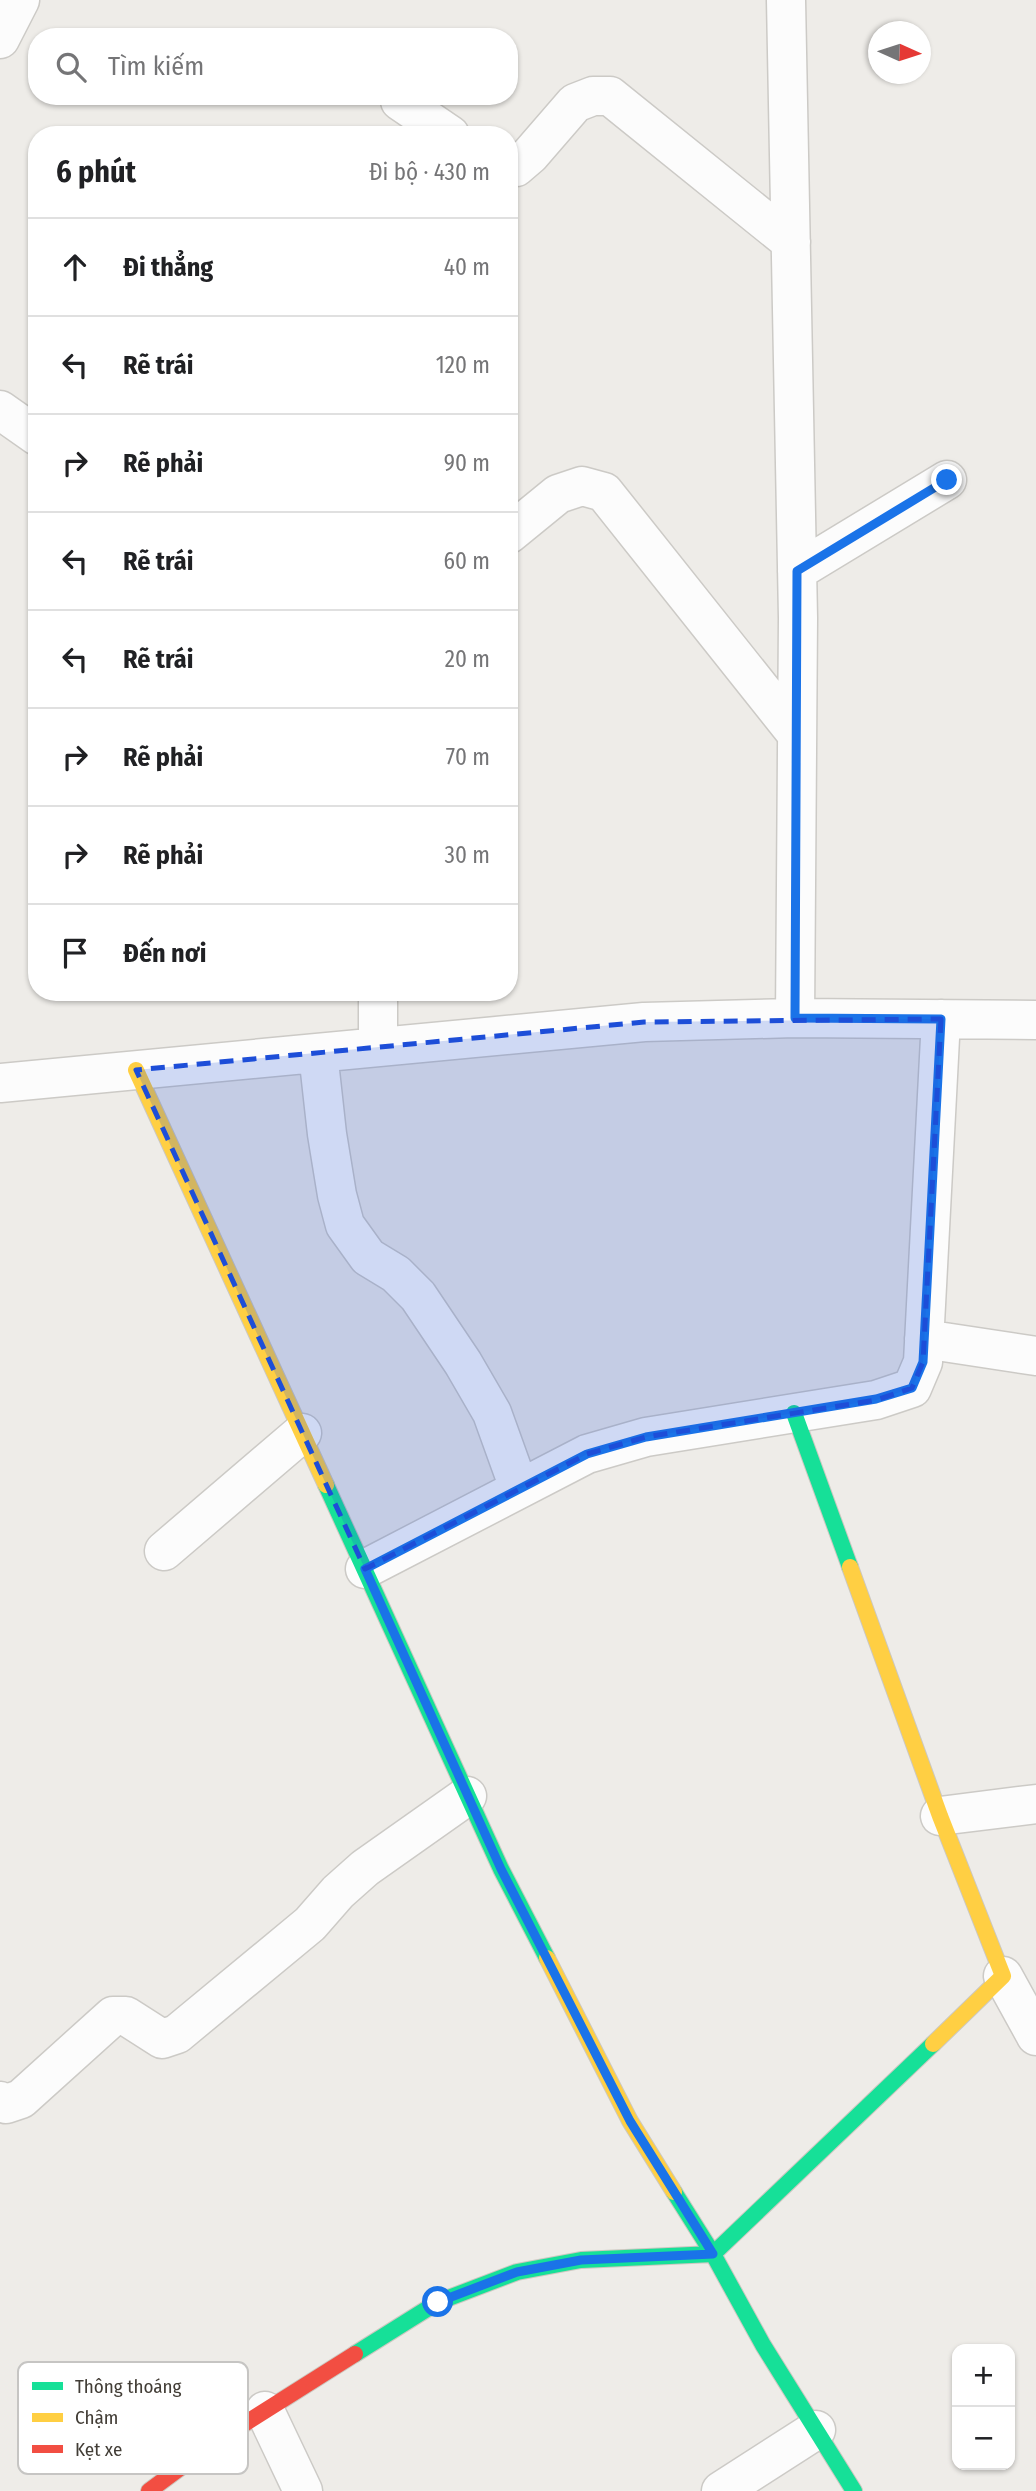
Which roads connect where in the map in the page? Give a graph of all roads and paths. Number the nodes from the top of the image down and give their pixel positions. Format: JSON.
{"nodes":[{"id":1,"x":20,"y":0,"type":"edge"},
{"id":2,"x":786,"y":0,"type":"edge"},
{"id":3,"x":0,"y":39,"type":"edge"},
{"id":4,"x":406,"y":105,"type":"edge"},
{"id":5,"x":437,"y":126,"type":"edge"},
{"id":6,"x":518,"y":165,"type":"edge"},
{"id":7,"x":790,"y":242,"type":"junction"},
{"id":8,"x":0,"y":410,"type":"edge"},
{"id":9,"x":28,"y":430,"type":"edge"},
{"id":10,"x":947,"y":480,"type":"dead end"},
{"id":11,"x":518,"y":527,"type":"edge"},
{"id":12,"x":797,"y":571,"type":"junction"},
{"id":13,"x":795,"y":732,"type":"junction"},
{"id":14,"x":378,"y":1001,"type":"edge"},
{"id":15,"x":795,"y":1018,"type":"junction"},
{"id":16,"x":941,"y":1019,"type":"junction"},
{"id":17,"x":1036,"y":1020,"type":"edge"},
{"id":18,"x":378,"y":1047,"type":"junction"},
{"id":19,"x":318,"y":1053,"type":"junction"},
{"id":20,"x":135,"y":1070,"type":"junction"},
{"id":21,"x":0,"y":1083,"type":"edge"},
{"id":22,"x":924,"y":1339,"type":"junction"},
{"id":23,"x":1036,"y":1356,"type":"edge"},
{"id":24,"x":794,"y":1413,"type":"junction"},
{"id":25,"x":302,"y":1433,"type":"junction"},
{"id":26,"x":519,"y":1488,"type":"junction"},
{"id":27,"x":163,"y":1551,"type":"dead end"},
{"id":28,"x":365,"y":1569,"type":"junction"},
{"id":29,"x":467,"y":1796,"type":"junction"},
{"id":30,"x":1036,"y":1804,"type":"edge"},
{"id":31,"x":940,"y":1816,"type":"junction"},
{"id":32,"x":1003,"y":1976,"type":"junction"},
{"id":33,"x":1036,"y":2036,"type":"edge"},
{"id":34,"x":0,"y":2101,"type":"edge"},
{"id":35,"x":713,"y":2254,"type":"junction"},
{"id":36,"x":265,"y":2411,"type":"junction"},
{"id":37,"x":248,"y":2422,"type":"edge"},
{"id":38,"x":816,"y":2430,"type":"junction"},
{"id":39,"x":172,"y":2474,"type":"edge"},
{"id":40,"x":149,"y":2491,"type":"edge"},
{"id":41,"x":303,"y":2491,"type":"edge"},
{"id":42,"x":721,"y":2491,"type":"edge"},
{"id":43,"x":854,"y":2491,"type":"edge"}],
"edges":[{"from":1,"to":3,"type":"street"},
{"from":2,"to":7,"type":"street"},
{"from":4,"to":5,"type":"street"},
{"from":6,"to":7,"type":"street"},
{"from":7,"to":12,"type":"street"},
{"from":8,"to":9,"type":"street"},
{"from":10,"to":12,"type":"street"},
{"from":11,"to":13,"type":"street"},
{"from":12,"to":13,"type":"street"},
{"from":13,"to":15,"type":"street"},
{"from":14,"to":18,"type":"street"},
{"from":15,"to":16,"type":"street"},
{"from":15,"to":18,"type":"street"},
{"from":16,"to":17,"type":"street"},
{"from":16,"to":22,"type":"street"},
{"from":18,"to":19,"type":"street"},
{"from":19,"to":20,"type":"street"},
{"from":19,"to":26,"type":"street"},
{"from":20,"to":21,"type":"street"},
{"from":20,"to":25,"type":"street"},
{"from":22,"to":23,"type":"street"},
{"from":22,"to":24,"type":"street"},
{"from":24,"to":26,"type":"street"},
{"from":24,"to":31,"type":"street"},
{"from":25,"to":27,"type":"street"},
{"from":25,"to":28,"type":"street"},
{"from":26,"to":28,"type":"street"},
{"from":28,"to":29,"type":"street"},
{"from":29,"to":34,"type":"street"},
{"from":29,"to":35,"type":"street"},
{"from":30,"to":31,"type":"street"},
{"from":31,"to":32,"type":"street"},
{"from":32,"to":33,"type":"street"},
{"from":32,"to":35,"type":"street"},
{"from":35,"to":36,"type":"street"},
{"from":35,"to":38,"type":"street"},
{"from":36,"to":37,"type":"street"},
{"from":36,"to":41,"type":"street"},
{"from":38,"to":42,"type":"street"},
{"from":38,"to":43,"type":"street"},
{"from":39,"to":40,"type":"street"}]}
